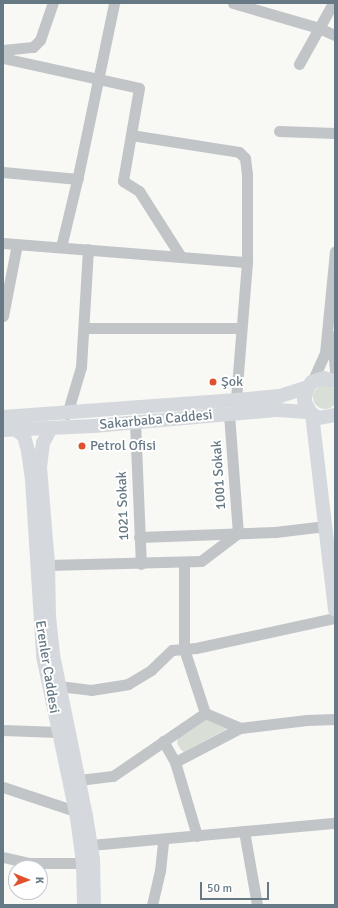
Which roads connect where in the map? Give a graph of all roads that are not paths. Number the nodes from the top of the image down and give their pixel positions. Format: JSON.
{"nodes":[{"id":1,"x":53,"y":3,"type":"edge"},
{"id":2,"x":114,"y":3,"type":"edge"},
{"id":3,"x":233,"y":3,"type":"edge"},
{"id":4,"x":333,"y":3,"type":"edge"},
{"id":5,"x":319,"y":28,"type":"junction"},
{"id":6,"x":335,"y":35,"type":"edge"},
{"id":7,"x":3,"y":50,"type":"edge"},
{"id":8,"x":3,"y":58,"type":"edge"},
{"id":9,"x":300,"y":64,"type":"dead end"},
{"id":10,"x":99,"y":79,"type":"junction"},
{"id":11,"x":278,"y":130,"type":"dead end"},
{"id":12,"x":335,"y":133,"type":"edge"},
{"id":13,"x":131,"y":135,"type":"junction"},
{"id":14,"x":3,"y":172,"type":"edge"},
{"id":15,"x":78,"y":179,"type":"junction"},
{"id":16,"x":3,"y":243,"type":"edge"},
{"id":17,"x":17,"y":244,"type":"junction"},
{"id":18,"x":61,"y":247,"type":"junction"},
{"id":19,"x":88,"y":249,"type":"junction"},
{"id":20,"x":335,"y":251,"type":"edge"},
{"id":21,"x":182,"y":257,"type":"junction"},
{"id":22,"x":246,"y":262,"type":"junction"},
{"id":23,"x":333,"y":308,"type":"edge"},
{"id":24,"x":4,"y":311,"type":"edge"},
{"id":25,"x":84,"y":328,"type":"junction"},
{"id":26,"x":241,"y":328,"type":"junction"},
{"id":27,"x":335,"y":372,"type":"edge"},
{"id":28,"x":335,"y":381,"type":"edge"},
{"id":29,"x":310,"y":384,"type":"junction"},
{"id":30,"x":236,"y":400,"type":"junction"},
{"id":31,"x":311,"y":413,"type":"junction"},
{"id":32,"x":67,"y":414,"type":"junction"},
{"id":33,"x":229,"y":414,"type":"junction"},
{"id":34,"x":335,"y":415,"type":"edge"},
{"id":35,"x":3,"y":417,"type":"edge"},
{"id":36,"x":135,"y":422,"type":"junction"},
{"id":37,"x":51,"y":428,"type":"junction"},
{"id":38,"x":10,"y":430,"type":"edge"},
{"id":39,"x":326,"y":526,"type":"junction"},
{"id":40,"x":238,"y":533,"type":"junction"},
{"id":41,"x":139,"y":537,"type":"junction"},
{"id":42,"x":184,"y":562,"type":"junction"},
{"id":43,"x":141,"y":564,"type":"junction"},
{"id":44,"x":48,"y":565,"type":"junction"},
{"id":45,"x":335,"y":610,"type":"edge"},
{"id":46,"x":335,"y":618,"type":"edge"},
{"id":47,"x":184,"y":649,"type":"junction"},
{"id":48,"x":59,"y":686,"type":"junction"},
{"id":49,"x":205,"y":713,"type":"junction"},
{"id":50,"x":335,"y":719,"type":"edge"},
{"id":51,"x":240,"y":728,"type":"junction"},
{"id":52,"x":3,"y":730,"type":"edge"},
{"id":53,"x":58,"y":732,"type":"junction"},
{"id":54,"x":163,"y":742,"type":"junction"},
{"id":55,"x":175,"y":762,"type":"junction"},
{"id":56,"x":79,"y":780,"type":"junction"},
{"id":57,"x":3,"y":787,"type":"edge"},
{"id":58,"x":75,"y":810,"type":"junction"},
{"id":59,"x":335,"y":823,"type":"edge"},
{"id":60,"x":244,"y":831,"type":"junction"},
{"id":61,"x":197,"y":836,"type":"junction"},
{"id":62,"x":163,"y":840,"type":"junction"},
{"id":63,"x":91,"y":845,"type":"junction"},
{"id":64,"x":4,"y":861,"type":"edge"},
{"id":65,"x":83,"y":863,"type":"junction"},
{"id":66,"x":84,"y":905,"type":"edge"},
{"id":67,"x":94,"y":905,"type":"edge"},
{"id":68,"x":152,"y":905,"type":"edge"},
{"id":69,"x":257,"y":905,"type":"edge"}],
"edges":[{"from":1,"to":7,"type":"street"},
{"from":2,"to":10,"type":"street"},
{"from":3,"to":5,"type":"street"},
{"from":4,"to":5,"type":"street"},
{"from":5,"to":6,"type":"street"},
{"from":5,"to":9,"type":"street"},
{"from":8,"to":10,"type":"street"},
{"from":10,"to":13,"type":"street"},
{"from":10,"to":15,"type":"street"},
{"from":11,"to":12,"type":"street"},
{"from":13,"to":21,"type":"street"},
{"from":13,"to":22,"type":"street"},
{"from":14,"to":15,"type":"street"},
{"from":15,"to":18,"type":"street"},
{"from":16,"to":17,"type":"street"},
{"from":17,"to":18,"type":"street"},
{"from":17,"to":24,"type":"street"},
{"from":18,"to":19,"type":"street"},
{"from":19,"to":21,"type":"street"},
{"from":19,"to":25,"type":"street"},
{"from":20,"to":23,"type":"street"},
{"from":21,"to":22,"type":"street"},
{"from":22,"to":26,"type":"street"},
{"from":23,"to":27,"type":"street"},
{"from":23,"to":29,"type":"street"},
{"from":25,"to":26,"type":"street"},
{"from":25,"to":32,"type":"street"},
{"from":26,"to":30,"type":"street"},
{"from":28,"to":29,"type":"main road","name":"Sakarbaba Caddesi"},
{"from":29,"to":30,"type":"main road","name":"Sakarbaba Caddesi"},
{"from":29,"to":31,"type":"main road"},
{"from":30,"to":32,"type":"main road","name":"Sakarbaba Caddesi"},
{"from":31,"to":33,"type":"main road","name":"Sakarbaba Caddesi"},
{"from":31,"to":34,"type":"main road","name":"Sakarbaba Caddesi"},
{"from":31,"to":39,"type":"main road"},
{"from":32,"to":35,"type":"main road","name":"Sakarbaba Caddesi"},
{"from":33,"to":36,"type":"main road","name":"Sakarbaba Caddesi"},
{"from":33,"to":40,"type":"street","name":"1001 Sokak"},
{"from":36,"to":37,"type":"main road","name":"Sakarbaba Caddesi"},
{"from":36,"to":41,"type":"street","name":"1021 Sokak"},
{"from":37,"to":38,"type":"main road","name":"Sakarbaba Caddesi"},
{"from":37,"to":44,"type":"main road","name":"Erenler Caddesi"},
{"from":38,"to":53,"type":"main road","name":"Erenler Caddesi"},
{"from":39,"to":40,"type":"street"},
{"from":39,"to":45,"type":"main road"},
{"from":40,"to":41,"type":"street"},
{"from":40,"to":42,"type":"street"},
{"from":41,"to":43,"type":"street","name":"1021 Sokak"},
{"from":42,"to":43,"type":"street"},
{"from":42,"to":47,"type":"street"},
{"from":43,"to":44,"type":"street"},
{"from":44,"to":48,"type":"main road","name":"Erenler Caddesi"},
{"from":46,"to":47,"type":"street"},
{"from":47,"to":48,"type":"street"},
{"from":47,"to":49,"type":"street"},
{"from":48,"to":56,"type":"main road","name":"Erenler Caddesi"},
{"from":49,"to":51,"type":"street"},
{"from":49,"to":54,"type":"street"},
{"from":50,"to":51,"type":"street"},
{"from":51,"to":55,"type":"street"},
{"from":52,"to":53,"type":"street"},
{"from":53,"to":58,"type":"main road","name":"Erenler Caddesi"},
{"from":54,"to":55,"type":"street"},
{"from":54,"to":56,"type":"street"},
{"from":55,"to":61,"type":"street"},
{"from":56,"to":63,"type":"main road","name":"Erenler Caddesi"},
{"from":57,"to":58,"type":"street"},
{"from":58,"to":65,"type":"main road","name":"Erenler Caddesi"},
{"from":59,"to":60,"type":"street"},
{"from":60,"to":61,"type":"street"},
{"from":60,"to":69,"type":"street"},
{"from":61,"to":62,"type":"street"},
{"from":62,"to":63,"type":"street"},
{"from":62,"to":68,"type":"street"},
{"from":63,"to":67,"type":"main road","name":"Erenler Caddesi"},
{"from":64,"to":65,"type":"street"},
{"from":65,"to":66,"type":"main road","name":"Erenler Caddesi"}]}
